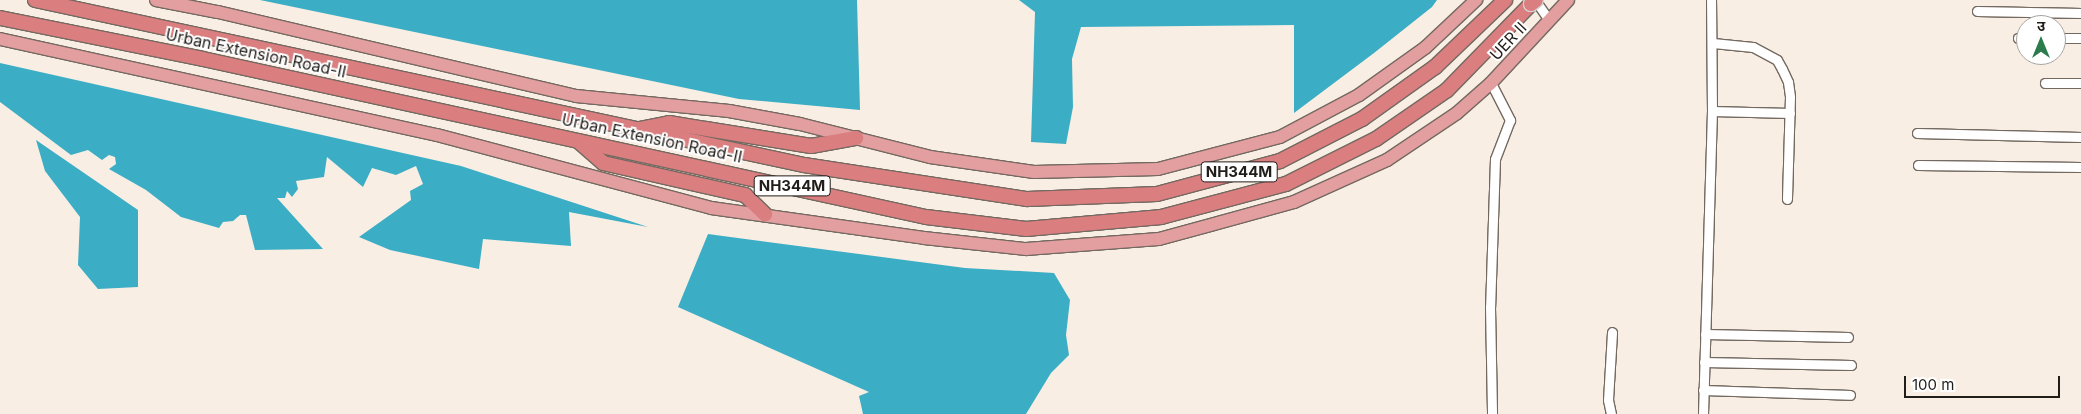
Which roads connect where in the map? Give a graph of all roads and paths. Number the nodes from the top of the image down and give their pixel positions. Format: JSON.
{"nodes":[{"id":1,"x":35,"y":0,"type":"edge"},
{"id":2,"x":156,"y":0,"type":"edge"},
{"id":3,"x":1476,"y":0,"type":"edge"},
{"id":4,"x":1505,"y":0,"type":"edge"},
{"id":5,"x":1568,"y":0,"type":"edge"},
{"id":6,"x":1711,"y":0,"type":"edge"},
{"id":7,"x":1534,"y":1,"type":"edge"},
{"id":8,"x":1977,"y":11,"type":"dead end"},
{"id":9,"x":2081,"y":13,"type":"edge"},
{"id":10,"x":0,"y":18,"type":"edge"},
{"id":11,"x":1550,"y":20,"type":"junction"},
{"id":12,"x":2066,"y":38,"type":"edge"},
{"id":13,"x":2081,"y":38,"type":"edge"},
{"id":14,"x":0,"y":39,"type":"edge"},
{"id":15,"x":1713,"y":42,"type":"junction"},
{"id":16,"x":1491,"y":83,"type":"junction"},
{"id":17,"x":2045,"y":83,"type":"dead end"},
{"id":18,"x":2081,"y":83,"type":"edge"},
{"id":19,"x":1712,"y":110,"type":"junction"},
{"id":20,"x":1790,"y":114,"type":"junction"},
{"id":21,"x":633,"y":130,"type":"junction"},
{"id":22,"x":1917,"y":133,"type":"dead end"},
{"id":23,"x":2081,"y":136,"type":"edge"},
{"id":24,"x":856,"y":138,"type":"junction"},
{"id":25,"x":576,"y":140,"type":"junction"},
{"id":26,"x":1918,"y":165,"type":"dead end"},
{"id":27,"x":2081,"y":167,"type":"edge"},
{"id":28,"x":1787,"y":198,"type":"dead end"},
{"id":29,"x":765,"y":214,"type":"junction"},
{"id":30,"x":1612,"y":332,"type":"dead end"},
{"id":31,"x":1705,"y":334,"type":"junction"},
{"id":32,"x":1848,"y":337,"type":"dead end"},
{"id":33,"x":1704,"y":362,"type":"junction"},
{"id":34,"x":1851,"y":365,"type":"dead end"},
{"id":35,"x":1703,"y":390,"type":"junction"},
{"id":36,"x":1850,"y":395,"type":"dead end"},
{"id":37,"x":1492,"y":414,"type":"edge"},
{"id":38,"x":1611,"y":414,"type":"edge"},
{"id":39,"x":1703,"y":414,"type":"edge"}],
"edges":[{"from":1,"to":21,"type":"highway","name":"Urban Extension Road-II","number":"NH344M"},
{"from":2,"to":24,"type":"main road"},
{"from":3,"to":24,"type":"main road"},
{"from":4,"to":21,"type":"highway","name":"Urban Extension Road-II","number":"NH344M"},
{"from":5,"to":11,"type":"main road","name":"UER II"},
{"from":6,"to":15,"type":"street"},
{"from":7,"to":11,"type":"street"},
{"from":7,"to":25,"type":"highway","name":"Urban Extension Road-II","number":"NH344M"},
{"from":8,"to":9,"type":"street"},
{"from":10,"to":25,"type":"highway","name":"Urban Extension Road-II","number":"NH344M"},
{"from":11,"to":16,"type":"main road","name":"UER II"},
{"from":12,"to":13,"type":"street"},
{"from":14,"to":29,"type":"main road","name":"UER II"},
{"from":15,"to":19,"type":"street"},
{"from":15,"to":20,"type":"street"},
{"from":16,"to":29,"type":"main road","name":"UER II"},
{"from":16,"to":37,"type":"street"},
{"from":17,"to":18,"type":"street"},
{"from":19,"to":20,"type":"street"},
{"from":19,"to":31,"type":"street"},
{"from":20,"to":28,"type":"street"},
{"from":21,"to":24,"type":"highway"},
{"from":22,"to":23,"type":"street"},
{"from":25,"to":29,"type":"highway"},
{"from":26,"to":27,"type":"street"},
{"from":30,"to":38,"type":"street"},
{"from":31,"to":32,"type":"street"},
{"from":31,"to":33,"type":"street"},
{"from":33,"to":34,"type":"street"},
{"from":33,"to":35,"type":"street"},
{"from":35,"to":36,"type":"street"},
{"from":35,"to":39,"type":"street"}]}
